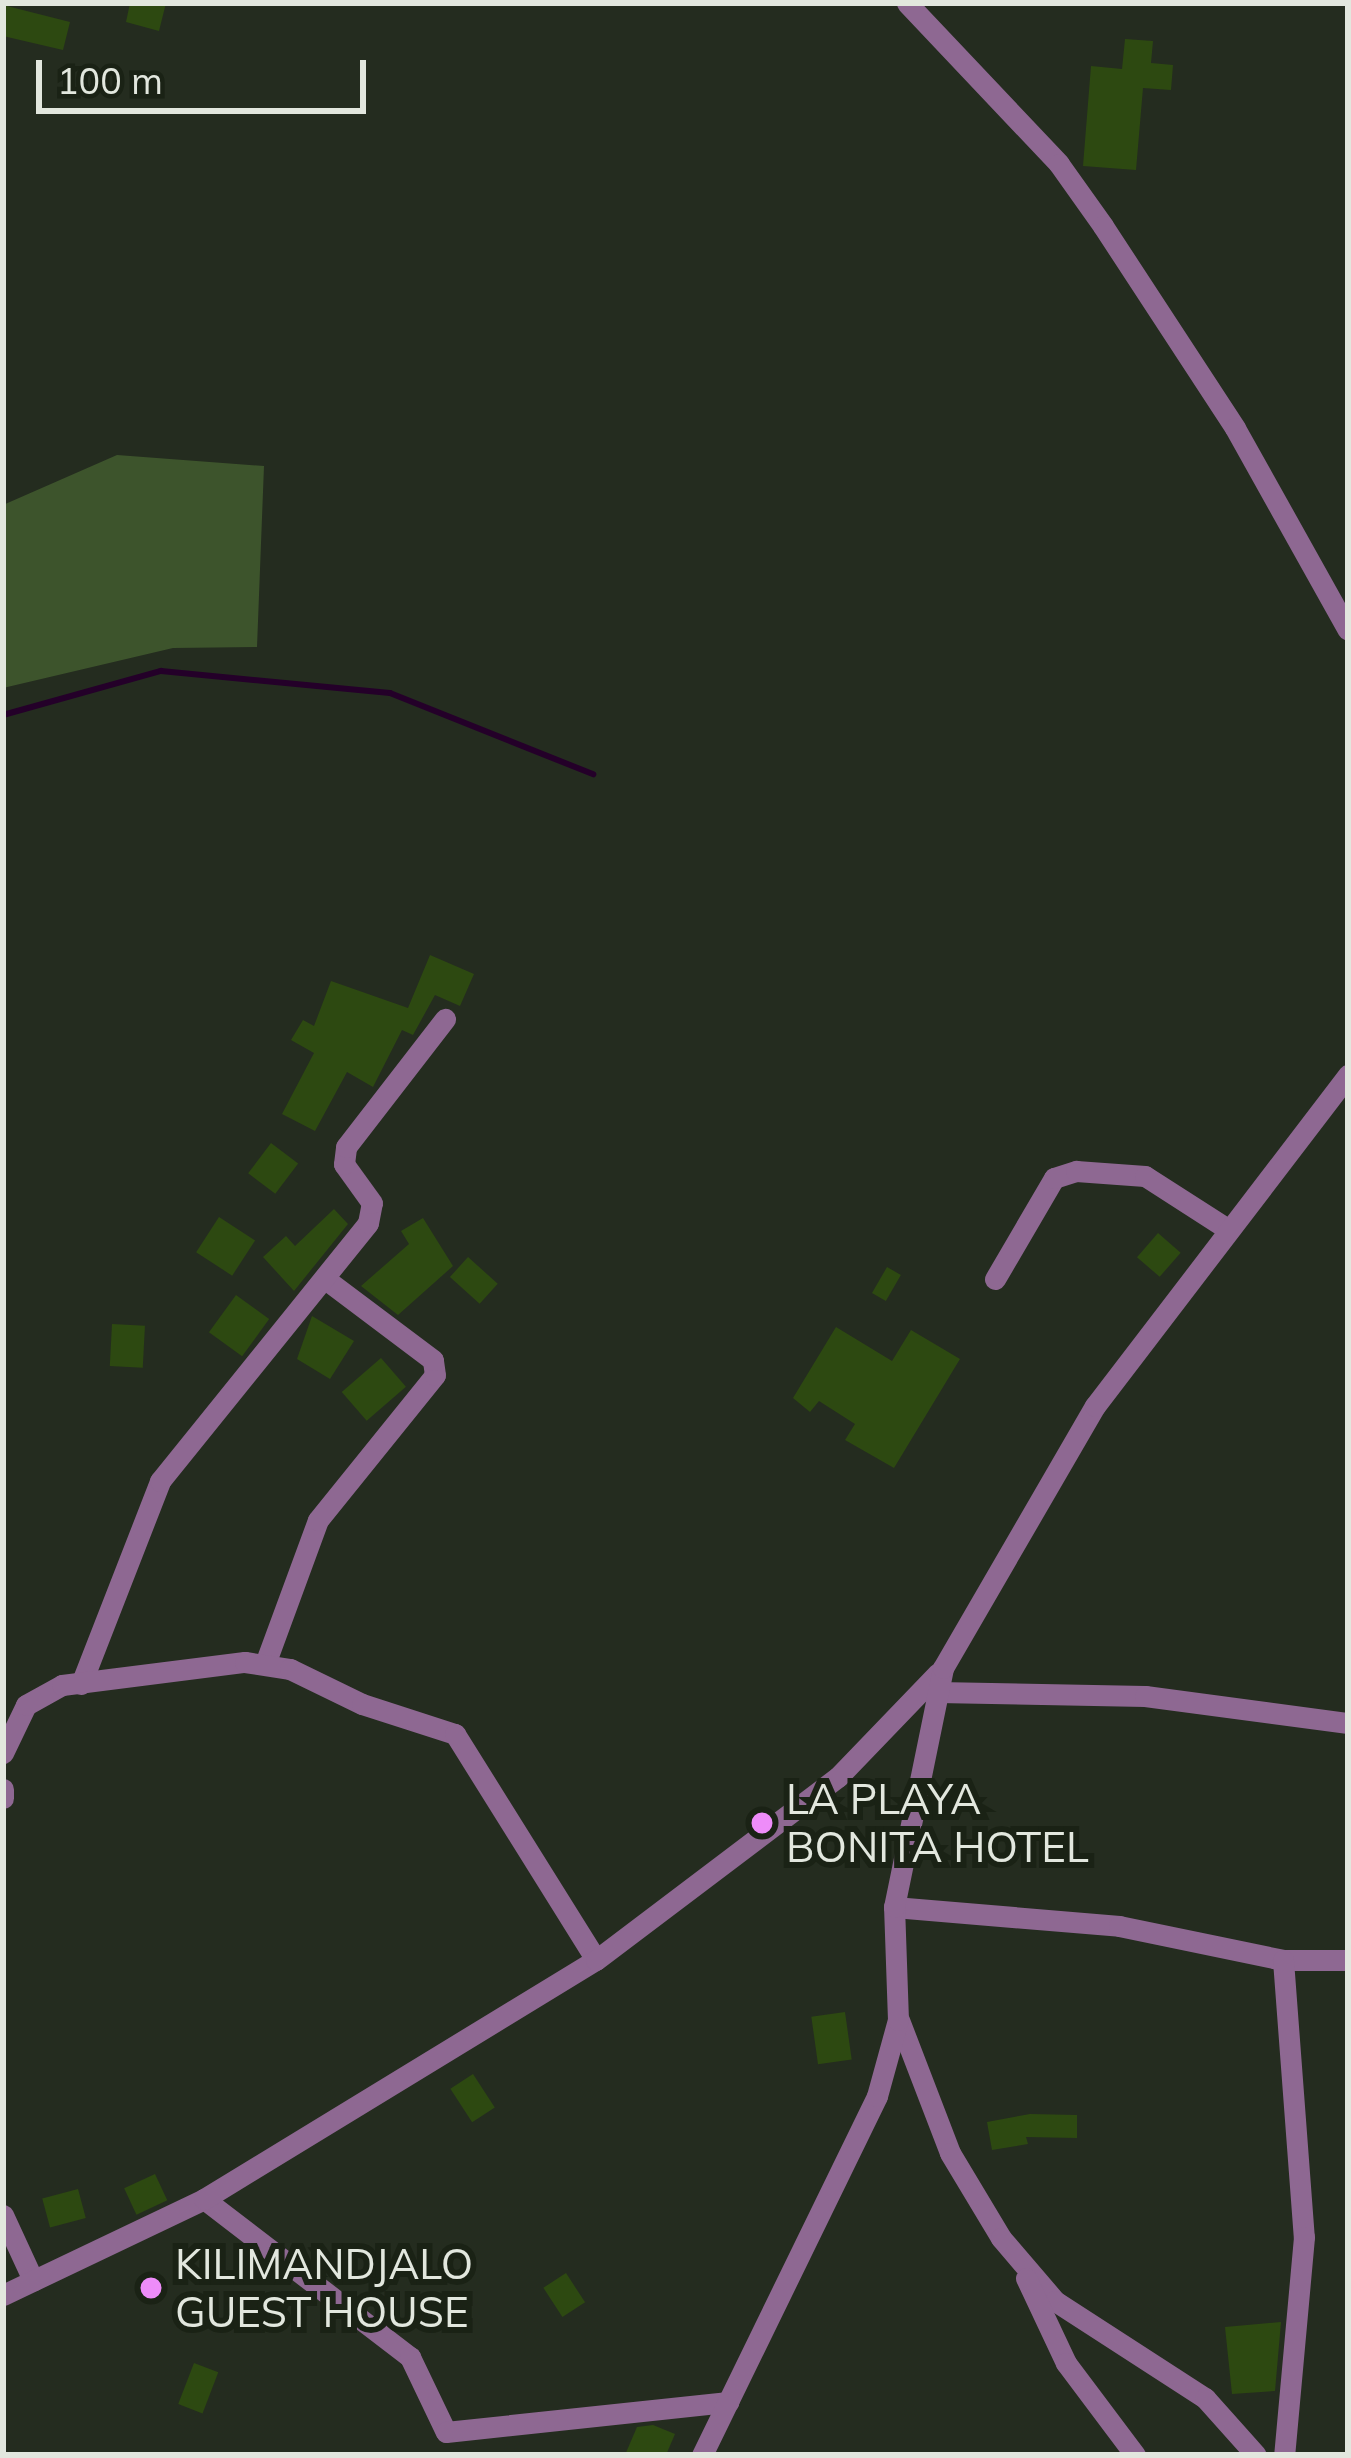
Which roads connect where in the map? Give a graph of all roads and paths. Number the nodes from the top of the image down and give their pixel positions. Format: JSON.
{"nodes":[{"id":1,"x":907,"y":3,"type":"edge"},
{"id":2,"x":1348,"y":630,"type":"edge"},
{"id":3,"x":445,"y":1019,"type":"dead end"},
{"id":4,"x":1348,"y":1075,"type":"edge"},
{"id":5,"x":1226,"y":1228,"type":"junction"},
{"id":6,"x":325,"y":1279,"type":"junction"},
{"id":7,"x":995,"y":1279,"type":"dead end"},
{"id":8,"x":265,"y":1664,"type":"junction"},
{"id":9,"x":943,"y":1668,"type":"junction"},
{"id":10,"x":82,"y":1684,"type":"junction"},
{"id":11,"x":937,"y":1692,"type":"junction"},
{"id":12,"x":1348,"y":1723,"type":"edge"},
{"id":13,"x":3,"y":1754,"type":"edge"},
{"id":14,"x":3,"y":1789,"type":"edge"},
{"id":15,"x":3,"y":1798,"type":"edge"},
{"id":16,"x":894,"y":1906,"type":"junction"},
{"id":17,"x":596,"y":1960,"type":"junction"},
{"id":18,"x":1282,"y":1960,"type":"junction"},
{"id":19,"x":1348,"y":1960,"type":"edge"},
{"id":20,"x":898,"y":2020,"type":"junction"},
{"id":21,"x":204,"y":2199,"type":"junction"},
{"id":22,"x":3,"y":2215,"type":"edge"},
{"id":23,"x":1014,"y":2253,"type":"junction"},
{"id":24,"x":33,"y":2280,"type":"junction"},
{"id":25,"x":3,"y":2295,"type":"edge"},
{"id":26,"x":728,"y":2402,"type":"junction"},
{"id":27,"x":702,"y":2455,"type":"edge"},
{"id":28,"x":1135,"y":2455,"type":"edge"},
{"id":29,"x":1256,"y":2455,"type":"edge"},
{"id":30,"x":1284,"y":2455,"type":"edge"}],
"edges":[{"from":1,"to":2,"type":"street"},
{"from":3,"to":6,"type":"street"},
{"from":4,"to":5,"type":"street"},
{"from":5,"to":7,"type":"street"},
{"from":5,"to":9,"type":"street"},
{"from":6,"to":8,"type":"street"},
{"from":6,"to":10,"type":"street"},
{"from":8,"to":10,"type":"street"},
{"from":8,"to":17,"type":"street"},
{"from":9,"to":11,"type":"street"},
{"from":9,"to":17,"type":"street"},
{"from":10,"to":13,"type":"street"},
{"from":11,"to":12,"type":"street"},
{"from":11,"to":16,"type":"street"},
{"from":14,"to":15,"type":"street"},
{"from":16,"to":18,"type":"street"},
{"from":16,"to":20,"type":"street"},
{"from":17,"to":21,"type":"street"},
{"from":18,"to":19,"type":"street"},
{"from":18,"to":30,"type":"street"},
{"from":20,"to":23,"type":"street"},
{"from":20,"to":26,"type":"street"},
{"from":21,"to":24,"type":"street"},
{"from":21,"to":26,"type":"street"},
{"from":22,"to":24,"type":"street"},
{"from":23,"to":28,"type":"street"},
{"from":23,"to":29,"type":"street"},
{"from":24,"to":25,"type":"street"},
{"from":26,"to":27,"type":"street"}]}
